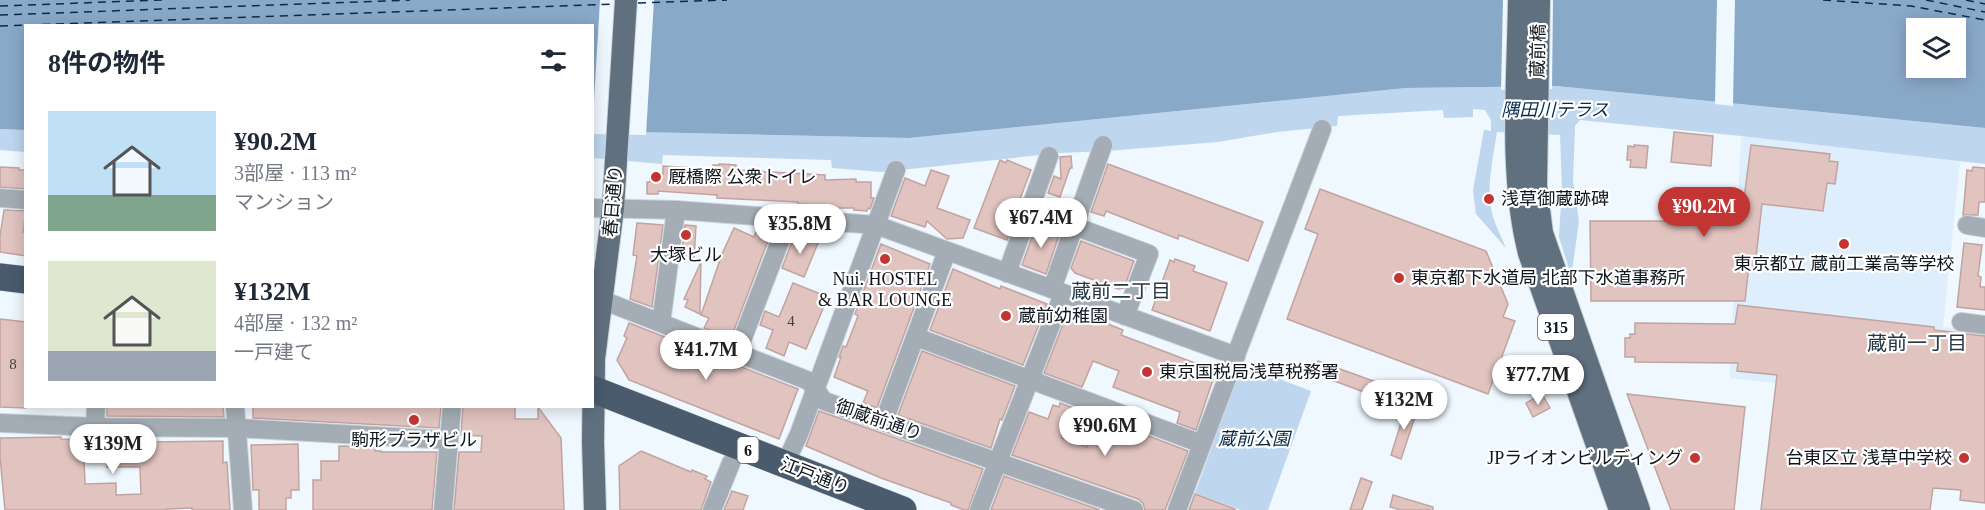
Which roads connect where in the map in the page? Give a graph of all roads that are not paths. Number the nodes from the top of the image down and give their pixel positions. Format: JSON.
{"nodes":[{"id":1,"x":626,"y":0,"type":"edge"},
{"id":2,"x":1519,"y":0,"type":"edge"},
{"id":3,"x":1539,"y":0,"type":"edge"},
{"id":4,"x":1322,"y":129,"type":"dead end"},
{"id":5,"x":1527,"y":138,"type":"junction"},
{"id":6,"x":1103,"y":145,"type":"dead end"},
{"id":7,"x":1049,"y":156,"type":"dead end"},
{"id":8,"x":896,"y":170,"type":"dead end"},
{"id":9,"x":0,"y":198,"type":"edge"},
{"id":10,"x":24,"y":200,"type":"edge"},
{"id":11,"x":603,"y":208,"type":"edge"},
{"id":12,"x":676,"y":210,"type":"junction"},
{"id":13,"x":789,"y":218,"type":"junction"},
{"id":14,"x":876,"y":225,"type":"junction"},
{"id":15,"x":1074,"y":226,"type":"junction"},
{"id":16,"x":947,"y":251,"type":"junction"},
{"id":17,"x":1007,"y":273,"type":"junction"},
{"id":18,"x":0,"y":277,"type":"edge"},
{"id":19,"x":24,"y":280,"type":"edge"},
{"id":20,"x":1057,"y":291,"type":"junction"},
{"id":21,"x":599,"y":292,"type":"edge"},
{"id":22,"x":0,"y":294,"type":"edge"},
{"id":23,"x":24,"y":297,"type":"edge"},
{"id":24,"x":1125,"y":316,"type":"junction"},
{"id":25,"x":1961,"y":322,"type":"dead end"},
{"id":26,"x":661,"y":323,"type":"junction"},
{"id":27,"x":1985,"y":325,"type":"edge"},
{"id":28,"x":916,"y":337,"type":"junction"},
{"id":29,"x":737,"y":353,"type":"junction"},
{"id":30,"x":1236,"y":356,"type":"junction"},
{"id":31,"x":594,"y":359,"type":"edge"},
{"id":32,"x":1028,"y":380,"type":"junction"},
{"id":33,"x":815,"y":389,"type":"junction"},
{"id":34,"x":594,"y":398,"type":"edge"},
{"id":35,"x":594,"y":398,"type":"edge"},
{"id":36,"x":96,"y":408,"type":"edge"},
{"id":37,"x":235,"y":408,"type":"edge"},
{"id":38,"x":453,"y":408,"type":"edge"},
{"id":39,"x":593,"y":408,"type":"edge"},
{"id":40,"x":884,"y":422,"type":"junction"},
{"id":41,"x":0,"y":423,"type":"edge"},
{"id":42,"x":95,"y":427,"type":"junction"},
{"id":43,"x":236,"y":428,"type":"junction"},
{"id":44,"x":449,"y":440,"type":"junction"},
{"id":45,"x":1202,"y":444,"type":"junction"},
{"id":46,"x":998,"y":462,"type":"junction"},
{"id":47,"x":731,"y":463,"type":"junction"},
{"id":48,"x":784,"y":464,"type":"junction"},
{"id":49,"x":243,"y":510,"type":"edge"},
{"id":50,"x":443,"y":510,"type":"edge"},
{"id":51,"x":595,"y":510,"type":"edge"},
{"id":52,"x":712,"y":510,"type":"edge"},
{"id":53,"x":854,"y":510,"type":"edge"},
{"id":54,"x":903,"y":510,"type":"edge"},
{"id":55,"x":979,"y":510,"type":"edge"},
{"id":56,"x":1134,"y":510,"type":"edge"},
{"id":57,"x":1177,"y":510,"type":"edge"},
{"id":58,"x":1620,"y":510,"type":"edge"},
{"id":59,"x":1640,"y":510,"type":"edge"}],
"edges":[{"from":1,"to":11,"type":"main road","name":"春日通り"},
{"from":2,"to":5,"type":"main road","name":"蔵前橋","number":"315"},
{"from":3,"to":5,"type":"main road","name":"蔵前橋","number":"315"},
{"from":4,"to":30,"type":"street"},
{"from":5,"to":58,"type":"main road","number":"315"},
{"from":5,"to":59,"type":"main road","number":"315"},
{"from":6,"to":15,"type":"street"},
{"from":7,"to":17,"type":"street"},
{"from":8,"to":14,"type":"street"},
{"from":9,"to":10,"type":"street"},
{"from":11,"to":12,"type":"street"},
{"from":11,"to":21,"type":"main road","name":"春日通り"},
{"from":12,"to":13,"type":"street"},
{"from":12,"to":26,"type":"street"},
{"from":13,"to":14,"type":"street"},
{"from":13,"to":29,"type":"street"},
{"from":14,"to":16,"type":"street"},
{"from":14,"to":33,"type":"street"},
{"from":15,"to":20,"type":"street"},
{"from":15,"to":24,"type":"street"},
{"from":16,"to":17,"type":"street"},
{"from":16,"to":28,"type":"street"},
{"from":17,"to":20,"type":"street"},
{"from":18,"to":19,"type":"highway"},
{"from":20,"to":24,"type":"street"},
{"from":20,"to":32,"type":"street"},
{"from":21,"to":26,"type":"street","name":"御蔵前通り"},
{"from":21,"to":31,"type":"main road","name":"春日通り"},
{"from":22,"to":23,"type":"highway"},
{"from":24,"to":30,"type":"street"},
{"from":25,"to":27,"type":"street"},
{"from":26,"to":29,"type":"street","name":"御蔵前通り"},
{"from":28,"to":32,"type":"street"},
{"from":28,"to":40,"type":"street"},
{"from":29,"to":33,"type":"street","name":"御蔵前通り"},
{"from":30,"to":45,"type":"street"},
{"from":32,"to":45,"type":"street"},
{"from":32,"to":46,"type":"street"},
{"from":33,"to":40,"type":"street","name":"御蔵前通り"},
{"from":33,"to":48,"type":"street"},
{"from":34,"to":47,"type":"highway","name":"江戸通り","number":"6"},
{"from":35,"to":48,"type":"highway","name":"江戸通り","number":"6"},
{"from":36,"to":42,"type":"street"},
{"from":37,"to":43,"type":"street"},
{"from":38,"to":44,"type":"street"},
{"from":39,"to":51,"type":"main road","name":"春日通り"},
{"from":40,"to":46,"type":"street","name":"御蔵前通り"},
{"from":41,"to":42,"type":"street"},
{"from":42,"to":43,"type":"street"},
{"from":43,"to":44,"type":"street"},
{"from":43,"to":49,"type":"street"},
{"from":44,"to":50,"type":"street"},
{"from":45,"to":57,"type":"street"},
{"from":46,"to":55,"type":"street"},
{"from":46,"to":56,"type":"street","name":"御蔵前通り"},
{"from":47,"to":52,"type":"street"},
{"from":47,"to":53,"type":"highway","name":"江戸通り","number":"6"},
{"from":48,"to":54,"type":"highway","name":"江戸通り","number":"6"}]}
